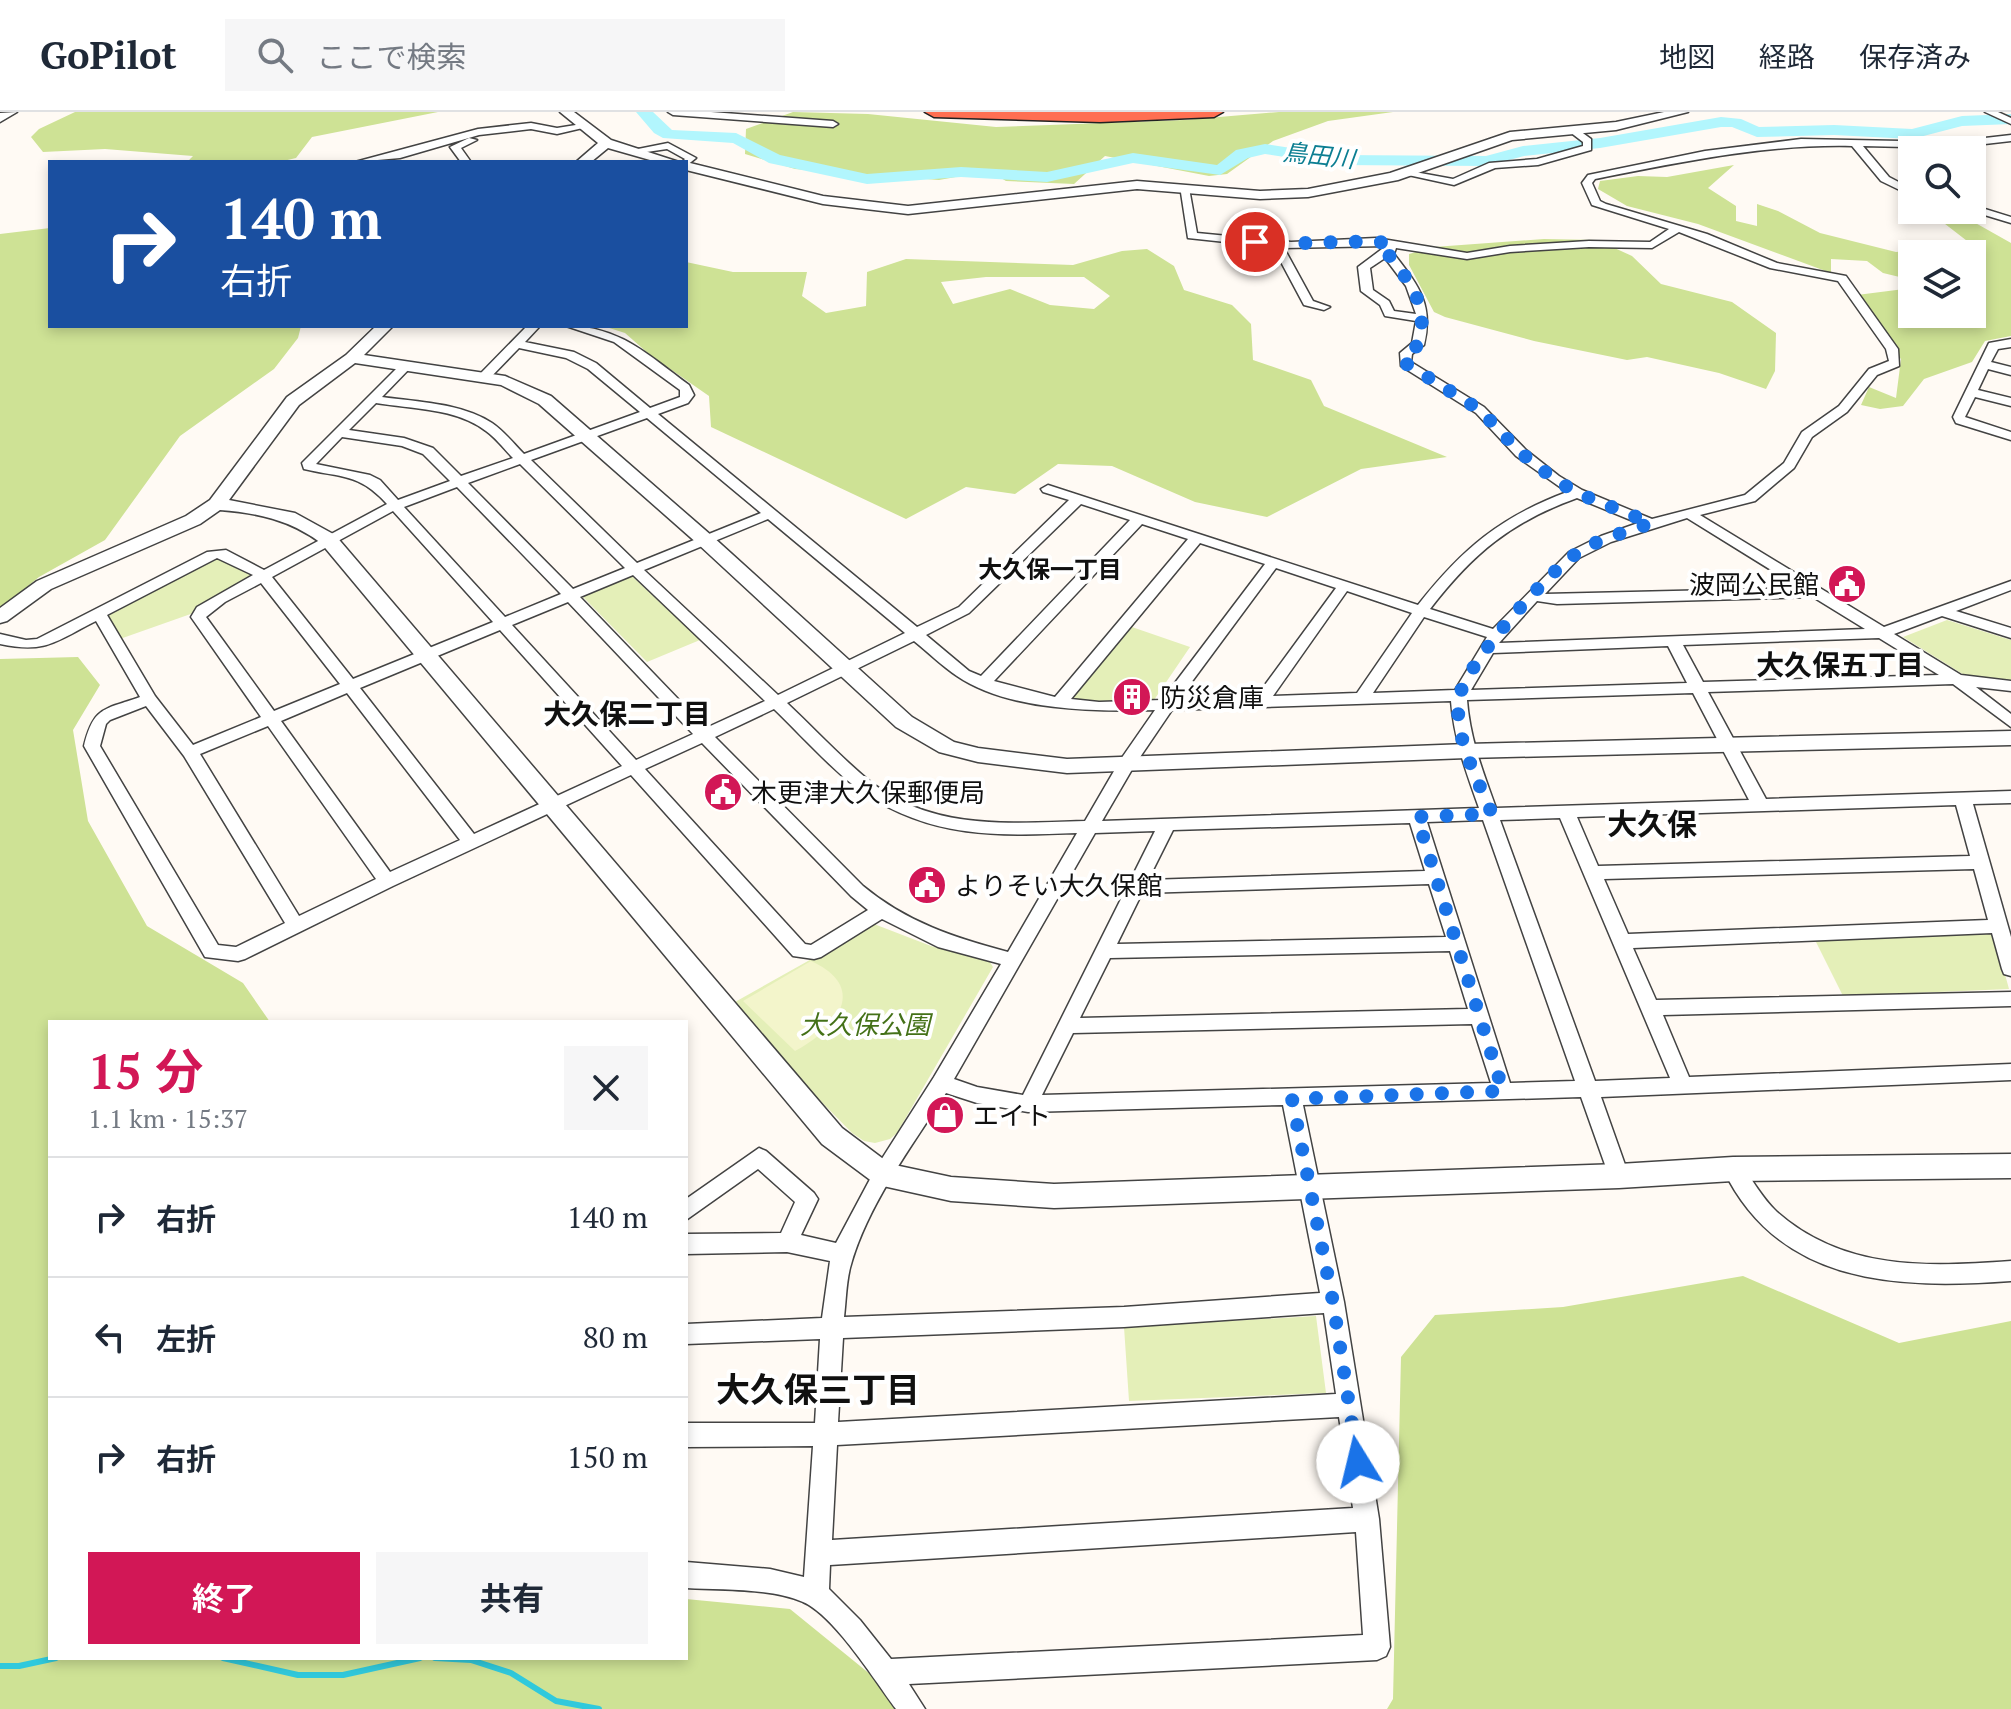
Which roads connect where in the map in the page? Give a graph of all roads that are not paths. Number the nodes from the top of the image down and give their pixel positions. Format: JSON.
{"nodes":[{"id":1,"x":11,"y":112,"type":"edge"},
{"id":2,"x":566,"y":112,"type":"edge"},
{"id":3,"x":673,"y":112,"type":"edge"},
{"id":4,"x":934,"y":112,"type":"edge"},
{"id":5,"x":1214,"y":112,"type":"edge"},
{"id":6,"x":1682,"y":112,"type":"edge"},
{"id":7,"x":1990,"y":112,"type":"edge"},
{"id":8,"x":0,"y":118,"type":"edge"},
{"id":9,"x":2011,"y":121,"type":"edge"},
{"id":10,"x":833,"y":124,"type":"dead end"},
{"id":11,"x":582,"y":127,"type":"junction"},
{"id":12,"x":515,"y":129,"type":"junction"},
{"id":13,"x":1575,"y":131,"type":"junction"},
{"id":14,"x":2011,"y":138,"type":"edge"},
{"id":15,"x":1853,"y":141,"type":"junction"},
{"id":16,"x":606,"y":143,"type":"junction"},
{"id":17,"x":633,"y":151,"type":"junction"},
{"id":18,"x":1579,"y":153,"type":"junction"},
{"id":19,"x":371,"y":160,"type":"edge"},
{"id":20,"x":464,"y":160,"type":"edge"},
{"id":21,"x":585,"y":160,"type":"edge"},
{"id":22,"x":665,"y":160,"type":"edge"},
{"id":23,"x":688,"y":162,"type":"edge"},
{"id":24,"x":688,"y":165,"type":"edge"},
{"id":25,"x":1404,"y":173,"type":"junction"},
{"id":26,"x":1600,"y":175,"type":"junction"},
{"id":27,"x":1898,"y":186,"type":"edge"},
{"id":28,"x":1184,"y":188,"type":"junction"},
{"id":29,"x":1986,"y":212,"type":"edge"},
{"id":30,"x":2011,"y":220,"type":"edge"},
{"id":31,"x":1678,"y":228,"type":"junction"},
{"id":32,"x":1277,"y":244,"type":"junction"},
{"id":33,"x":1390,"y":247,"type":"junction"},
{"id":34,"x":1324,"y":307,"type":"dead end"},
{"id":35,"x":1422,"y":318,"type":"junction"},
{"id":36,"x":383,"y":328,"type":"edge"},
{"id":37,"x":532,"y":328,"type":"edge"},
{"id":38,"x":579,"y":328,"type":"edge"},
{"id":39,"x":2011,"y":343,"type":"edge"},
{"id":40,"x":516,"y":344,"type":"junction"},
{"id":41,"x":352,"y":358,"type":"junction"},
{"id":42,"x":1985,"y":364,"type":"junction"},
{"id":43,"x":406,"y":366,"type":"junction"},
{"id":44,"x":2011,"y":371,"type":"edge"},
{"id":45,"x":484,"y":377,"type":"junction"},
{"id":46,"x":1971,"y":392,"type":"junction"},
{"id":47,"x":373,"y":399,"type":"junction"},
{"id":48,"x":2011,"y":402,"type":"edge"},
{"id":49,"x":648,"y":412,"type":"junction"},
{"id":50,"x":340,"y":433,"type":"junction"},
{"id":51,"x":2011,"y":436,"type":"edge"},
{"id":52,"x":583,"y":437,"type":"junction"},
{"id":53,"x":521,"y":460,"type":"junction"},
{"id":54,"x":457,"y":483,"type":"junction"},
{"id":55,"x":1048,"y":489,"type":"dead end"},
{"id":56,"x":1577,"y":493,"type":"junction"},
{"id":57,"x":1078,"y":499,"type":"junction"},
{"id":58,"x":216,"y":504,"type":"junction"},
{"id":59,"x":393,"y":506,"type":"junction"},
{"id":60,"x":1688,"y":513,"type":"junction"},
{"id":61,"x":769,"y":514,"type":"junction"},
{"id":62,"x":1139,"y":519,"type":"junction"},
{"id":63,"x":1651,"y":523,"type":"junction"},
{"id":64,"x":1197,"y":538,"type":"junction"},
{"id":65,"x":328,"y":539,"type":"junction"},
{"id":66,"x":705,"y":540,"type":"junction"},
{"id":67,"x":1273,"y":563,"type":"junction"},
{"id":68,"x":636,"y":569,"type":"junction"},
{"id":69,"x":263,"y":575,"type":"junction"},
{"id":70,"x":1344,"y":586,"type":"junction"},
{"id":71,"x":2007,"y":589,"type":"edge"},
{"id":72,"x":1818,"y":592,"type":"junction"},
{"id":73,"x":1532,"y":596,"type":"junction"},
{"id":74,"x":570,"y":597,"type":"junction"},
{"id":75,"x":1419,"y":610,"type":"junction"},
{"id":76,"x":1942,"y":611,"type":"junction"},
{"id":77,"x":99,"y":614,"type":"junction"},
{"id":78,"x":0,"y":617,"type":"edge"},
{"id":79,"x":501,"y":624,"type":"junction"},
{"id":80,"x":1882,"y":633,"type":"junction"},
{"id":81,"x":2011,"y":633,"type":"edge"},
{"id":82,"x":914,"y":635,"type":"junction"},
{"id":83,"x":0,"y":639,"type":"edge"},
{"id":84,"x":1492,"y":641,"type":"junction"},
{"id":85,"x":1673,"y":641,"type":"junction"},
{"id":86,"x":425,"y":654,"type":"junction"},
{"id":87,"x":844,"y":670,"type":"junction"},
{"id":88,"x":1957,"y":679,"type":"junction"},
{"id":89,"x":983,"y":683,"type":"junction"},
{"id":90,"x":351,"y":686,"type":"junction"},
{"id":91,"x":2011,"y":686,"type":"edge"},
{"id":92,"x":1699,"y":689,"type":"junction"},
{"id":93,"x":1459,"y":697,"type":"junction"},
{"id":94,"x":149,"y":699,"type":"junction"},
{"id":95,"x":1361,"y":699,"type":"junction"},
{"id":96,"x":1261,"y":701,"type":"junction"},
{"id":97,"x":774,"y":702,"type":"junction"},
{"id":98,"x":1058,"y":704,"type":"junction"},
{"id":99,"x":1166,"y":705,"type":"junction"},
{"id":100,"x":271,"y":720,"type":"junction"},
{"id":101,"x":2011,"y":722,"type":"edge"},
{"id":102,"x":703,"y":734,"type":"junction"},
{"id":103,"x":2011,"y":738,"type":"edge"},
{"id":104,"x":1728,"y":745,"type":"junction"},
{"id":105,"x":1467,"y":751,"type":"junction"},
{"id":106,"x":190,"y":752,"type":"junction"},
{"id":107,"x":1127,"y":763,"type":"junction"},
{"id":108,"x":633,"y":769,"type":"junction"},
{"id":109,"x":2011,"y":797,"type":"edge"},
{"id":110,"x":1963,"y":799,"type":"junction"},
{"id":111,"x":1761,"y":806,"type":"junction"},
{"id":112,"x":553,"y":807,"type":"junction"},
{"id":113,"x":1566,"y":811,"type":"junction"},
{"id":114,"x":1492,"y":814,"type":"junction"},
{"id":115,"x":1417,"y":817,"type":"junction"},
{"id":116,"x":1167,"y":825,"type":"junction"},
{"id":117,"x":1090,"y":827,"type":"junction"},
{"id":118,"x":472,"y":843,"type":"junction"},
{"id":119,"x":1981,"y":862,"type":"junction"},
{"id":120,"x":1592,"y":873,"type":"junction"},
{"id":121,"x":1435,"y":877,"type":"junction"},
{"id":122,"x":387,"y":881,"type":"junction"},
{"id":123,"x":1137,"y":887,"type":"junction"},
{"id":124,"x":881,"y":911,"type":"junction"},
{"id":125,"x":296,"y":926,"type":"junction"},
{"id":126,"x":1999,"y":926,"type":"junction"},
{"id":127,"x":1623,"y":941,"type":"junction"},
{"id":128,"x":1456,"y":944,"type":"junction"},
{"id":129,"x":1104,"y":951,"type":"junction"},
{"id":130,"x":1013,"y":960,"type":"junction"},
{"id":131,"x":2011,"y":969,"type":"edge"},
{"id":132,"x":2011,"y":999,"type":"edge"},
{"id":133,"x":1651,"y":1008,"type":"junction"},
{"id":134,"x":1479,"y":1016,"type":"junction"},
{"id":135,"x":1067,"y":1026,"type":"junction"},
{"id":136,"x":2011,"y":1072,"type":"edge"},
{"id":137,"x":941,"y":1083,"type":"junction"},
{"id":138,"x":1683,"y":1085,"type":"junction"},
{"id":139,"x":1587,"y":1089,"type":"junction"},
{"id":140,"x":1503,"y":1091,"type":"junction"},
{"id":141,"x":1292,"y":1099,"type":"junction"},
{"id":142,"x":1028,"y":1104,"type":"junction"},
{"id":143,"x":2011,"y":1166,"type":"edge"},
{"id":144,"x":1733,"y":1169,"type":"junction"},
{"id":145,"x":883,"y":1174,"type":"junction"},
{"id":146,"x":1619,"y":1176,"type":"junction"},
{"id":147,"x":1309,"y":1187,"type":"junction"},
{"id":148,"x":688,"y":1210,"type":"edge"},
{"id":149,"x":787,"y":1242,"type":"junction"},
{"id":150,"x":688,"y":1244,"type":"edge"},
{"id":151,"x":843,"y":1254,"type":"junction"},
{"id":152,"x":2011,"y":1271,"type":"edge"},
{"id":153,"x":1333,"y":1302,"type":"junction"},
{"id":154,"x":832,"y":1329,"type":"junction"},
{"id":155,"x":688,"y":1334,"type":"edge"},
{"id":156,"x":1348,"y":1405,"type":"junction"},
{"id":157,"x":823,"y":1434,"type":"junction"},
{"id":158,"x":688,"y":1435,"type":"edge"},
{"id":159,"x":1367,"y":1519,"type":"junction"},
{"id":160,"x":817,"y":1553,"type":"junction"},
{"id":161,"x":688,"y":1575,"type":"edge"},
{"id":162,"x":816,"y":1594,"type":"junction"},
{"id":163,"x":883,"y":1672,"type":"junction"},
{"id":164,"x":912,"y":1709,"type":"edge"}],
"edges":[{"from":1,"to":8,"type":"street"},
{"from":2,"to":11,"type":"street"},
{"from":3,"to":10,"type":"street"},
{"from":4,"to":5,"type":"highway"},
{"from":6,"to":13,"type":"street"},
{"from":7,"to":9,"type":"street"},
{"from":11,"to":12,"type":"street"},
{"from":11,"to":16,"type":"street"},
{"from":12,"to":19,"type":"street"},
{"from":12,"to":20,"type":"street"},
{"from":13,"to":18,"type":"street"},
{"from":13,"to":25,"type":"street"},
{"from":14,"to":15,"type":"street"},
{"from":15,"to":26,"type":"street"},
{"from":15,"to":27,"type":"street"},
{"from":16,"to":17,"type":"street"},
{"from":16,"to":21,"type":"street"},
{"from":17,"to":22,"type":"street"},
{"from":17,"to":23,"type":"street"},
{"from":18,"to":25,"type":"street"},
{"from":18,"to":26,"type":"street"},
{"from":24,"to":28,"type":"street"},
{"from":25,"to":28,"type":"street"},
{"from":26,"to":31,"type":"street"},
{"from":28,"to":32,"type":"street"},
{"from":29,"to":30,"type":"street"},
{"from":31,"to":33,"type":"street"},
{"from":31,"to":60,"type":"street"},
{"from":32,"to":33,"type":"street"},
{"from":32,"to":34,"type":"street"},
{"from":33,"to":35,"type":"street"},
{"from":33,"to":35,"type":"street"},
{"from":35,"to":56,"type":"street"},
{"from":36,"to":41,"type":"street"},
{"from":37,"to":40,"type":"street"},
{"from":38,"to":49,"type":"street"},
{"from":39,"to":42,"type":"street"},
{"from":40,"to":45,"type":"street"},
{"from":40,"to":49,"type":"street"},
{"from":41,"to":43,"type":"street"},
{"from":41,"to":58,"type":"street"},
{"from":42,"to":44,"type":"street"},
{"from":42,"to":46,"type":"street"},
{"from":43,"to":45,"type":"street"},
{"from":43,"to":47,"type":"street"},
{"from":45,"to":52,"type":"street"},
{"from":46,"to":48,"type":"street"},
{"from":46,"to":51,"type":"street"},
{"from":47,"to":50,"type":"street"},
{"from":47,"to":53,"type":"street"},
{"from":49,"to":52,"type":"street"},
{"from":49,"to":61,"type":"street"},
{"from":50,"to":54,"type":"street"},
{"from":50,"to":59,"type":"street"},
{"from":52,"to":53,"type":"street"},
{"from":52,"to":66,"type":"street"},
{"from":53,"to":54,"type":"street"},
{"from":53,"to":68,"type":"street"},
{"from":54,"to":59,"type":"street"},
{"from":54,"to":74,"type":"street"},
{"from":55,"to":57,"type":"street"},
{"from":56,"to":63,"type":"street"},
{"from":56,"to":75,"type":"street"},
{"from":57,"to":62,"type":"street"},
{"from":57,"to":82,"type":"street"},
{"from":58,"to":65,"type":"street"},
{"from":58,"to":78,"type":"street"},
{"from":59,"to":65,"type":"street"},
{"from":59,"to":79,"type":"street"},
{"from":60,"to":63,"type":"street"},
{"from":60,"to":72,"type":"street"},
{"from":61,"to":66,"type":"street"},
{"from":61,"to":82,"type":"street"},
{"from":62,"to":64,"type":"street"},
{"from":62,"to":89,"type":"street"},
{"from":63,"to":73,"type":"street"},
{"from":64,"to":67,"type":"street"},
{"from":64,"to":98,"type":"street"},
{"from":65,"to":69,"type":"street"},
{"from":65,"to":86,"type":"street"},
{"from":66,"to":68,"type":"street"},
{"from":66,"to":87,"type":"street"},
{"from":67,"to":70,"type":"street"},
{"from":67,"to":99,"type":"street"},
{"from":68,"to":74,"type":"street"},
{"from":68,"to":97,"type":"street"},
{"from":69,"to":77,"type":"street"},
{"from":69,"to":90,"type":"street"},
{"from":69,"to":100,"type":"street"},
{"from":70,"to":75,"type":"street"},
{"from":70,"to":96,"type":"street"},
{"from":71,"to":76,"type":"street"},
{"from":72,"to":73,"type":"street"},
{"from":72,"to":80,"type":"street"},
{"from":73,"to":84,"type":"street"},
{"from":74,"to":79,"type":"street"},
{"from":74,"to":102,"type":"street"},
{"from":75,"to":84,"type":"street"},
{"from":75,"to":95,"type":"street"},
{"from":76,"to":80,"type":"street"},
{"from":76,"to":81,"type":"street"},
{"from":77,"to":83,"type":"street"},
{"from":77,"to":94,"type":"street"},
{"from":79,"to":86,"type":"street"},
{"from":79,"to":108,"type":"street"},
{"from":80,"to":85,"type":"street"},
{"from":80,"to":88,"type":"street"},
{"from":82,"to":87,"type":"street"},
{"from":82,"to":89,"type":"street"},
{"from":84,"to":85,"type":"street"},
{"from":84,"to":93,"type":"street"},
{"from":85,"to":92,"type":"street"},
{"from":86,"to":90,"type":"street"},
{"from":86,"to":112,"type":"street"},
{"from":87,"to":97,"type":"street"},
{"from":87,"to":107,"type":"street"},
{"from":88,"to":91,"type":"street"},
{"from":88,"to":92,"type":"street"},
{"from":88,"to":101,"type":"street"},
{"from":89,"to":98,"type":"street"},
{"from":90,"to":100,"type":"street"},
{"from":90,"to":118,"type":"street"},
{"from":92,"to":93,"type":"street"},
{"from":92,"to":104,"type":"street"},
{"from":93,"to":95,"type":"street"},
{"from":93,"to":105,"type":"street"},
{"from":94,"to":106,"type":"street"},
{"from":94,"to":125,"type":"street"},
{"from":95,"to":96,"type":"street"},
{"from":96,"to":99,"type":"street"},
{"from":97,"to":102,"type":"street"},
{"from":97,"to":117,"type":"street"},
{"from":98,"to":99,"type":"street"},
{"from":99,"to":107,"type":"street"},
{"from":100,"to":106,"type":"street"},
{"from":100,"to":122,"type":"street"},
{"from":102,"to":108,"type":"street"},
{"from":102,"to":124,"type":"street"},
{"from":103,"to":104,"type":"street"},
{"from":104,"to":105,"type":"street"},
{"from":104,"to":111,"type":"street"},
{"from":105,"to":107,"type":"street"},
{"from":105,"to":114,"type":"street"},
{"from":106,"to":125,"type":"street"},
{"from":107,"to":117,"type":"street"},
{"from":108,"to":112,"type":"street"},
{"from":108,"to":124,"type":"street"},
{"from":109,"to":110,"type":"street"},
{"from":110,"to":111,"type":"street"},
{"from":110,"to":119,"type":"street"},
{"from":111,"to":113,"type":"street"},
{"from":112,"to":118,"type":"street"},
{"from":112,"to":145,"type":"street"},
{"from":113,"to":114,"type":"street"},
{"from":113,"to":120,"type":"street"},
{"from":114,"to":115,"type":"street"},
{"from":114,"to":139,"type":"street"},
{"from":115,"to":116,"type":"street"},
{"from":115,"to":121,"type":"street"},
{"from":116,"to":117,"type":"street"},
{"from":116,"to":123,"type":"street"},
{"from":117,"to":130,"type":"street"},
{"from":118,"to":122,"type":"street"},
{"from":119,"to":120,"type":"street"},
{"from":119,"to":126,"type":"street"},
{"from":120,"to":127,"type":"street"},
{"from":121,"to":123,"type":"street"},
{"from":121,"to":128,"type":"street"},
{"from":122,"to":125,"type":"street"},
{"from":123,"to":129,"type":"street"},
{"from":124,"to":130,"type":"street"},
{"from":126,"to":127,"type":"street"},
{"from":126,"to":131,"type":"street"},
{"from":127,"to":133,"type":"street"},
{"from":128,"to":129,"type":"street"},
{"from":128,"to":134,"type":"street"},
{"from":129,"to":135,"type":"street"},
{"from":130,"to":137,"type":"street"},
{"from":132,"to":133,"type":"street"},
{"from":133,"to":138,"type":"street"},
{"from":134,"to":135,"type":"street"},
{"from":134,"to":140,"type":"street"},
{"from":135,"to":142,"type":"street"},
{"from":136,"to":138,"type":"street"},
{"from":137,"to":142,"type":"street"},
{"from":137,"to":145,"type":"street"},
{"from":138,"to":139,"type":"street"},
{"from":139,"to":140,"type":"street"},
{"from":139,"to":146,"type":"street"},
{"from":140,"to":141,"type":"street"},
{"from":141,"to":142,"type":"street"},
{"from":141,"to":147,"type":"street"},
{"from":143,"to":144,"type":"street"},
{"from":144,"to":146,"type":"street"},
{"from":144,"to":152,"type":"street"},
{"from":145,"to":147,"type":"street"},
{"from":145,"to":151,"type":"street"},
{"from":146,"to":147,"type":"street"},
{"from":147,"to":153,"type":"street"},
{"from":148,"to":149,"type":"street"},
{"from":149,"to":150,"type":"street"},
{"from":149,"to":151,"type":"street"},
{"from":151,"to":154,"type":"street"},
{"from":153,"to":154,"type":"street"},
{"from":153,"to":156,"type":"street"},
{"from":154,"to":155,"type":"street"},
{"from":154,"to":157,"type":"street"},
{"from":156,"to":157,"type":"street"},
{"from":156,"to":159,"type":"street"},
{"from":157,"to":158,"type":"street"},
{"from":157,"to":160,"type":"street"},
{"from":159,"to":160,"type":"street"},
{"from":159,"to":163,"type":"street"},
{"from":160,"to":162,"type":"street"},
{"from":161,"to":162,"type":"street"},
{"from":162,"to":163,"type":"street"},
{"from":163,"to":164,"type":"street"}]}
